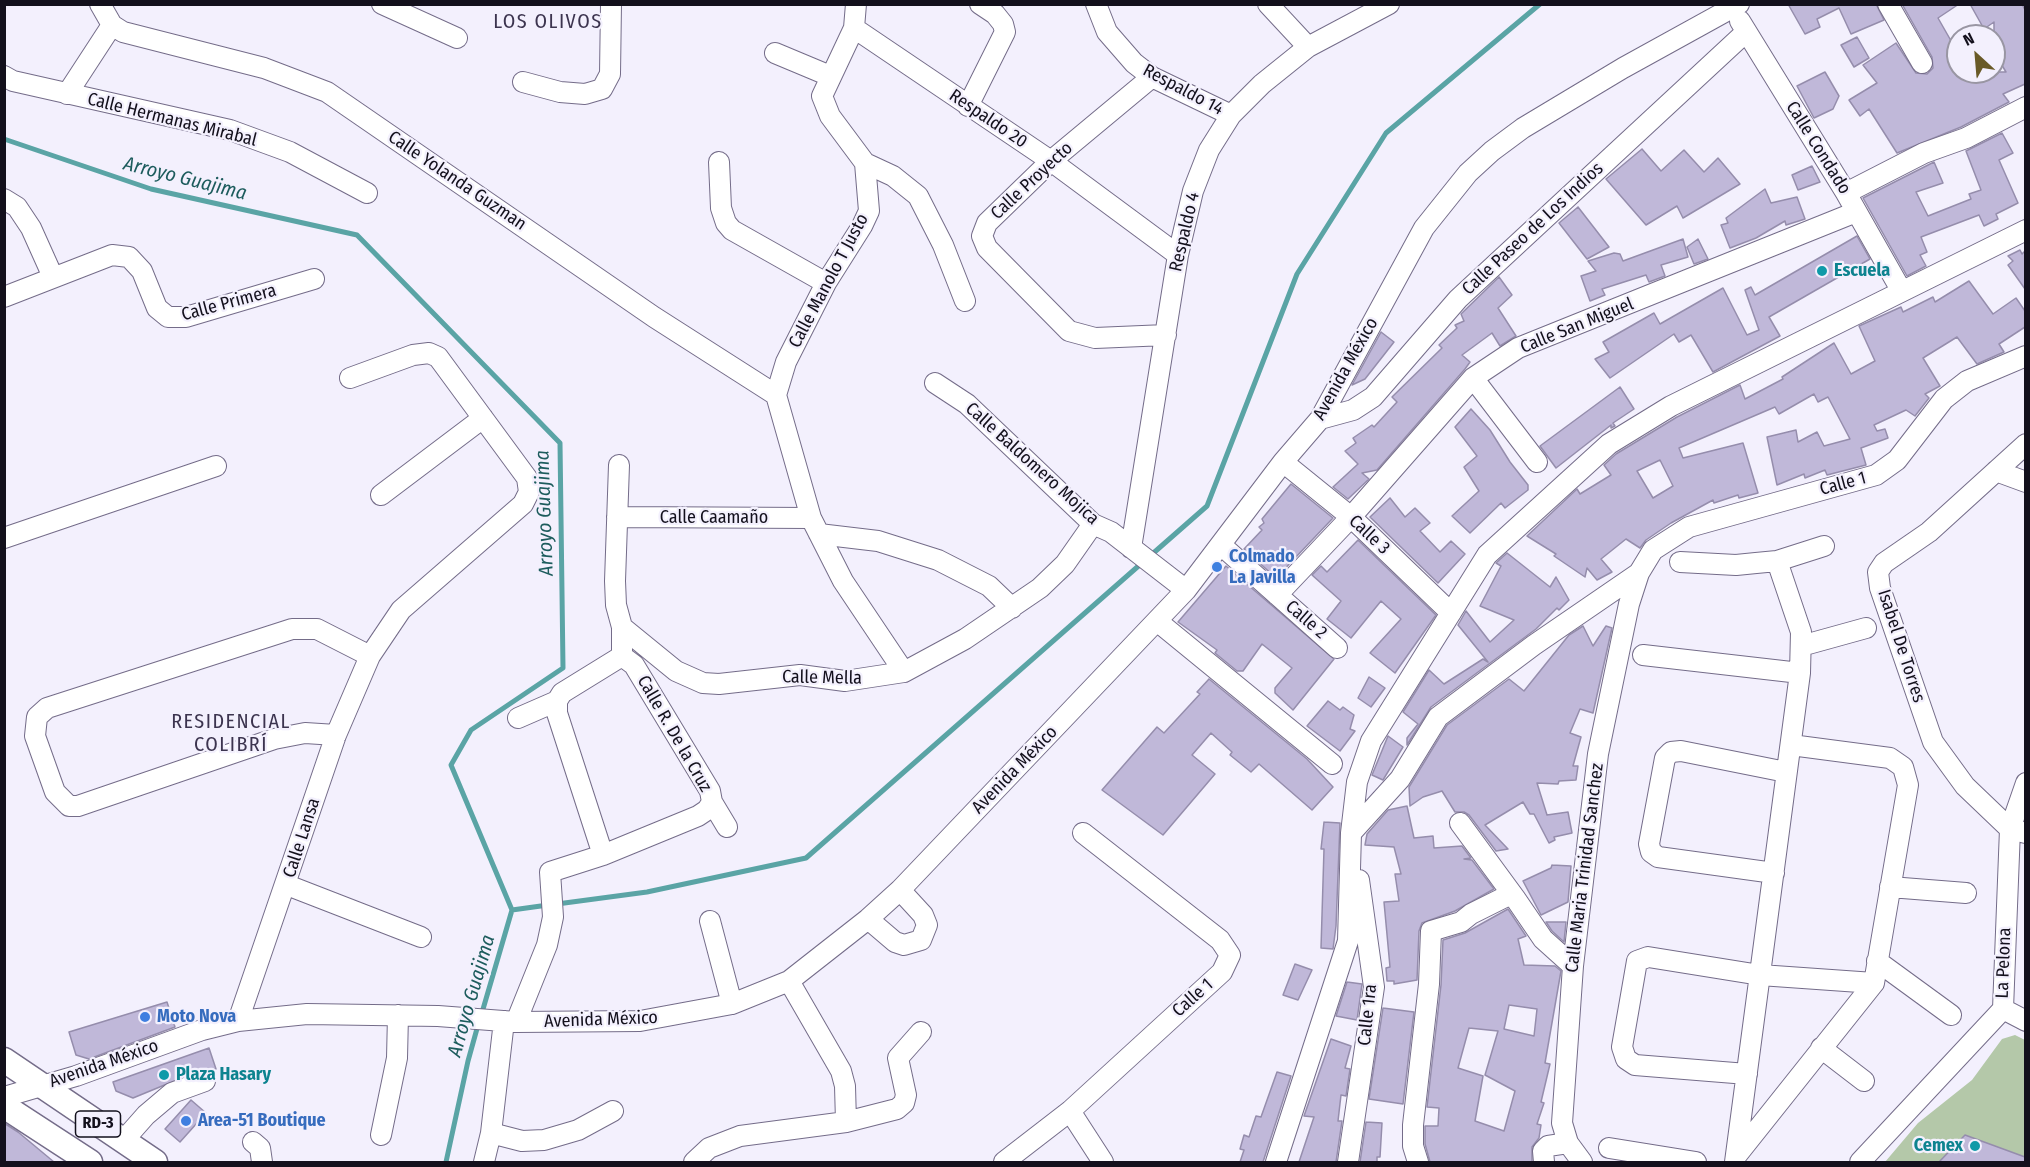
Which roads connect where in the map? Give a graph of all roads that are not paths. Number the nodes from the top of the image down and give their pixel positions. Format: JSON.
{"nodes":[{"id":1,"x":100,"y":4,"type":"edge"},
{"id":2,"x":382,"y":4,"type":"edge"},
{"id":3,"x":611,"y":4,"type":"edge"},
{"id":4,"x":856,"y":4,"type":"edge"},
{"id":5,"x":980,"y":4,"type":"edge"},
{"id":6,"x":1096,"y":4,"type":"edge"},
{"id":7,"x":1268,"y":4,"type":"edge"},
{"id":8,"x":1389,"y":4,"type":"edge"},
{"id":9,"x":1888,"y":4,"type":"edge"},
{"id":10,"x":1737,"y":6,"type":"edge"},
{"id":11,"x":112,"y":25,"type":"junction"},
{"id":12,"x":854,"y":28,"type":"junction"},
{"id":13,"x":1746,"y":32,"type":"junction"},
{"id":14,"x":457,"y":38,"type":"dead end"},
{"id":15,"x":1308,"y":47,"type":"junction"},
{"id":16,"x":775,"y":53,"type":"dead end"},
{"id":17,"x":1922,"y":63,"type":"dead end"},
{"id":18,"x":830,"y":75,"type":"junction"},
{"id":19,"x":4,"y":76,"type":"edge"},
{"id":20,"x":1152,"y":77,"type":"junction"},
{"id":21,"x":523,"y":82,"type":"dead end"},
{"id":22,"x":68,"y":94,"type":"junction"},
{"id":23,"x":968,"y":106,"type":"junction"},
{"id":24,"x":2025,"y":107,"type":"edge"},
{"id":25,"x":1232,"y":115,"type":"junction"},
{"id":26,"x":1051,"y":161,"type":"junction"},
{"id":27,"x":719,"y":162,"type":"dead end"},
{"id":28,"x":865,"y":163,"type":"junction"},
{"id":29,"x":367,"y":193,"type":"dead end"},
{"id":30,"x":1846,"y":193,"type":"junction"},
{"id":31,"x":4,"y":199,"type":"edge"},
{"id":32,"x":1856,"y":212,"type":"junction"},
{"id":33,"x":2025,"y":230,"type":"edge"},
{"id":34,"x":1178,"y":255,"type":"junction"},
{"id":35,"x":53,"y":277,"type":"junction"},
{"id":36,"x":314,"y":279,"type":"dead end"},
{"id":37,"x":826,"y":283,"type":"junction"},
{"id":38,"x":1901,"y":290,"type":"junction"},
{"id":39,"x":4,"y":297,"type":"edge"},
{"id":40,"x":965,"y":301,"type":"dead end"},
{"id":41,"x":1166,"y":335,"type":"junction"},
{"id":42,"x":2025,"y":356,"type":"edge"},
{"id":43,"x":350,"y":378,"type":"dead end"},
{"id":44,"x":1473,"y":378,"type":"junction"},
{"id":45,"x":935,"y":383,"type":"dead end"},
{"id":46,"x":777,"y":394,"type":"junction"},
{"id":47,"x":483,"y":418,"type":"junction"},
{"id":48,"x":1320,"y":419,"type":"junction"},
{"id":49,"x":2025,"y":444,"type":"edge"},
{"id":50,"x":1283,"y":462,"type":"junction"},
{"id":51,"x":1537,"y":462,"type":"dead end"},
{"id":52,"x":619,"y":465,"type":"dead end"},
{"id":53,"x":216,"y":466,"type":"dead end"},
{"id":54,"x":1996,"y":471,"type":"junction"},
{"id":55,"x":2025,"y":482,"type":"edge"},
{"id":56,"x":381,"y":495,"type":"dead end"},
{"id":57,"x":617,"y":517,"type":"junction"},
{"id":58,"x":1351,"y":517,"type":"junction"},
{"id":59,"x":1092,"y":524,"type":"junction"},
{"id":60,"x":815,"y":526,"type":"junction"},
{"id":61,"x":4,"y":538,"type":"edge"},
{"id":62,"x":1221,"y":545,"type":"junction"},
{"id":63,"x":1824,"y":546,"type":"dead end"},
{"id":64,"x":1131,"y":548,"type":"junction"},
{"id":65,"x":1777,"y":561,"type":"junction"},
{"id":66,"x":1680,"y":562,"type":"dead end"},
{"id":67,"x":1639,"y":573,"type":"junction"},
{"id":68,"x":1186,"y":591,"type":"junction"},
{"id":69,"x":1277,"y":595,"type":"junction"},
{"id":70,"x":1012,"y":608,"type":"junction"},
{"id":71,"x":1451,"y":613,"type":"junction"},
{"id":72,"x":1157,"y":621,"type":"junction"},
{"id":73,"x":622,"y":627,"type":"junction"},
{"id":74,"x":1866,"y":628,"type":"dead end"},
{"id":75,"x":1801,"y":646,"type":"junction"},
{"id":76,"x":1337,"y":648,"type":"dead end"},
{"id":77,"x":1643,"y":655,"type":"dead end"},
{"id":78,"x":370,"y":656,"type":"junction"},
{"id":79,"x":622,"y":656,"type":"junction"},
{"id":80,"x":904,"y":672,"type":"junction"},
{"id":81,"x":1800,"y":673,"type":"junction"},
{"id":82,"x":557,"y":701,"type":"junction"},
{"id":83,"x":518,"y":718,"type":"dead end"},
{"id":84,"x":336,"y":735,"type":"junction"},
{"id":85,"x":1791,"y":745,"type":"junction"},
{"id":86,"x":1332,"y":764,"type":"dead end"},
{"id":87,"x":1786,"y":772,"type":"junction"},
{"id":88,"x":2025,"y":783,"type":"edge"},
{"id":89,"x":712,"y":802,"type":"junction"},
{"id":90,"x":1460,"y":823,"type":"dead end"},
{"id":91,"x":727,"y":827,"type":"dead end"},
{"id":92,"x":2018,"y":831,"type":"edge"},
{"id":93,"x":1083,"y":833,"type":"dead end"},
{"id":94,"x":1351,"y":833,"type":"junction"},
{"id":95,"x":603,"y":855,"type":"junction"},
{"id":96,"x":1774,"y":873,"type":"junction"},
{"id":97,"x":287,"y":885,"type":"junction"},
{"id":98,"x":1890,"y":887,"type":"junction"},
{"id":99,"x":900,"y":890,"type":"junction"},
{"id":100,"x":1966,"y":893,"type":"dead end"},
{"id":101,"x":1515,"y":898,"type":"junction"},
{"id":102,"x":868,"y":919,"type":"junction"},
{"id":103,"x":710,"y":921,"type":"dead end"},
{"id":104,"x":422,"y":937,"type":"dead end"},
{"id":105,"x":1877,"y":961,"type":"junction"},
{"id":106,"x":1573,"y":966,"type":"junction"},
{"id":107,"x":1760,"y":975,"type":"junction"},
{"id":108,"x":789,"y":981,"type":"junction"},
{"id":109,"x":1874,"y":983,"type":"junction"},
{"id":110,"x":732,"y":1004,"type":"junction"},
{"id":111,"x":2002,"y":1009,"type":"junction"},
{"id":112,"x":398,"y":1015,"type":"junction"},
{"id":113,"x":1951,"y":1015,"type":"dead end"},
{"id":114,"x":238,"y":1021,"type":"junction"},
{"id":115,"x":2025,"y":1021,"type":"edge"},
{"id":116,"x":510,"y":1022,"type":"junction"},
{"id":117,"x":921,"y":1032,"type":"dead end"},
{"id":118,"x":1821,"y":1048,"type":"junction"},
{"id":119,"x":4,"y":1060,"type":"edge"},
{"id":120,"x":1747,"y":1074,"type":"junction"},
{"id":121,"x":205,"y":1081,"type":"dead end"},
{"id":122,"x":1864,"y":1081,"type":"dead end"},
{"id":123,"x":42,"y":1086,"type":"junction"},
{"id":124,"x":4,"y":1097,"type":"edge"},
{"id":125,"x":4,"y":1106,"type":"edge"},
{"id":126,"x":613,"y":1111,"type":"dead end"},
{"id":127,"x":1070,"y":1111,"type":"junction"},
{"id":128,"x":846,"y":1122,"type":"junction"},
{"id":129,"x":491,"y":1133,"type":"junction"},
{"id":130,"x":381,"y":1135,"type":"dead end"},
{"id":131,"x":123,"y":1141,"type":"junction"},
{"id":132,"x":253,"y":1142,"type":"dead end"},
{"id":133,"x":1568,"y":1143,"type":"junction"},
{"id":134,"x":1609,"y":1148,"type":"dead end"},
{"id":135,"x":1655,"y":1159,"type":"edge"},
{"id":136,"x":1735,"y":1159,"type":"edge"},
{"id":137,"x":90,"y":1162,"type":"edge"},
{"id":138,"x":155,"y":1162,"type":"edge"},
{"id":139,"x":262,"y":1162,"type":"edge"},
{"id":140,"x":484,"y":1162,"type":"edge"},
{"id":141,"x":694,"y":1162,"type":"edge"},
{"id":142,"x":1004,"y":1162,"type":"edge"},
{"id":143,"x":1103,"y":1162,"type":"edge"},
{"id":144,"x":1276,"y":1162,"type":"edge"},
{"id":145,"x":1348,"y":1162,"type":"edge"},
{"id":146,"x":1418,"y":1162,"type":"edge"},
{"id":147,"x":1544,"y":1162,"type":"edge"},
{"id":148,"x":1582,"y":1162,"type":"edge"},
{"id":149,"x":1696,"y":1162,"type":"edge"},
{"id":150,"x":1860,"y":1162,"type":"edge"}],
"edges":[{"from":1,"to":11,"type":"street"},
{"from":2,"to":14,"type":"street"},
{"from":3,"to":21,"type":"street"},
{"from":4,"to":12,"type":"street"},
{"from":5,"to":23,"type":"street"},
{"from":6,"to":20,"type":"street","name":"Respaldo 14"},
{"from":7,"to":15,"type":"street"},
{"from":8,"to":15,"type":"street","name":"Respaldo 4"},
{"from":9,"to":17,"type":"street"},
{"from":10,"to":13,"type":"street","name":"Calle Condado"},
{"from":10,"to":48,"type":"street","name":"Avenida México"},
{"from":11,"to":22,"type":"street"},
{"from":11,"to":46,"type":"street","name":"Calle Yolanda Guzman"},
{"from":12,"to":18,"type":"street"},
{"from":12,"to":23,"type":"street","name":"Respaldo 20"},
{"from":13,"to":30,"type":"street","name":"Calle Condado"},
{"from":13,"to":48,"type":"street","name":"Calle Paseo de Los Indios"},
{"from":15,"to":25,"type":"street","name":"Respaldo 4"},
{"from":16,"to":18,"type":"street"},
{"from":18,"to":28,"type":"street"},
{"from":19,"to":22,"type":"street","name":"Calle Hermanas Mirabal"},
{"from":20,"to":25,"type":"street","name":"Respaldo 14"},
{"from":20,"to":26,"type":"street","name":"Calle Proyecto"},
{"from":22,"to":29,"type":"street","name":"Calle Hermanas Mirabal"},
{"from":23,"to":26,"type":"street","name":"Respaldo 20"},
{"from":24,"to":30,"type":"street"},
{"from":25,"to":34,"type":"street","name":"Respaldo 4"},
{"from":26,"to":34,"type":"street","name":"Respaldo 20"},
{"from":26,"to":41,"type":"street","name":"Calle Proyecto"},
{"from":27,"to":37,"type":"street"},
{"from":28,"to":37,"type":"street","name":"Calle Manolo T Justo"},
{"from":28,"to":40,"type":"street"},
{"from":30,"to":32,"type":"street","name":"Calle Condado"},
{"from":31,"to":35,"type":"street"},
{"from":32,"to":38,"type":"street","name":"Calle Condado"},
{"from":32,"to":44,"type":"street","name":"Calle San Miguel"},
{"from":33,"to":38,"type":"street"},
{"from":34,"to":41,"type":"street","name":"Respaldo 4"},
{"from":35,"to":36,"type":"street","name":"Calle Primera"},
{"from":35,"to":39,"type":"street","name":"Calle Primera"},
{"from":37,"to":46,"type":"street","name":"Calle Manolo T Justo"},
{"from":38,"to":71,"type":"street"},
{"from":41,"to":64,"type":"street","name":"Respaldo 4"},
{"from":42,"to":67,"type":"street","name":"Calle 1"},
{"from":43,"to":47,"type":"street","name":"Calle Lansa"},
{"from":44,"to":51,"type":"street"},
{"from":44,"to":58,"type":"street","name":"Calle San Miguel"},
{"from":45,"to":59,"type":"street","name":"Calle Baldomero Mojica"},
{"from":46,"to":60,"type":"street"},
{"from":47,"to":56,"type":"street"},
{"from":47,"to":78,"type":"street","name":"Calle Lansa"},
{"from":48,"to":50,"type":"street","name":"Avenida México"},
{"from":49,"to":54,"type":"street"},
{"from":50,"to":58,"type":"street","name":"Calle 3"},
{"from":50,"to":62,"type":"street","name":"Avenida México"},
{"from":52,"to":57,"type":"street"},
{"from":53,"to":61,"type":"street"},
{"from":54,"to":55,"type":"street"},
{"from":54,"to":92,"type":"street","name":"Isabel De Torres"},
{"from":57,"to":60,"type":"street","name":"Calle Caamaño"},
{"from":57,"to":73,"type":"street"},
{"from":58,"to":69,"type":"street","name":"Calle San Miguel"},
{"from":58,"to":71,"type":"street","name":"Calle 3"},
{"from":59,"to":64,"type":"street","name":"Calle Baldomero Mojica"},
{"from":59,"to":70,"type":"street","name":"Calle Mella"},
{"from":60,"to":70,"type":"street","name":"Calle Caamaño"},
{"from":60,"to":80,"type":"street"},
{"from":62,"to":68,"type":"street","name":"Avenida México"},
{"from":62,"to":69,"type":"street","name":"Calle 2"},
{"from":63,"to":65,"type":"street"},
{"from":64,"to":68,"type":"street","name":"Calle Baldomero Mojica"},
{"from":65,"to":66,"type":"street"},
{"from":65,"to":75,"type":"street"},
{"from":67,"to":94,"type":"street"},
{"from":67,"to":106,"type":"street","name":"Calle Maria Trinidad Sanchez"},
{"from":68,"to":72,"type":"street","name":"Avenida México"},
{"from":69,"to":76,"type":"street","name":"Calle 2"},
{"from":70,"to":80,"type":"street","name":"Calle Mella"},
{"from":71,"to":94,"type":"street"},
{"from":72,"to":86,"type":"street"},
{"from":72,"to":99,"type":"street","name":"Avenida México"},
{"from":73,"to":79,"type":"street"},
{"from":73,"to":80,"type":"street","name":"Calle Mella"},
{"from":74,"to":75,"type":"street"},
{"from":75,"to":81,"type":"street"},
{"from":77,"to":81,"type":"street"},
{"from":78,"to":84,"type":"street","name":"Calle Lansa"},
{"from":78,"to":84,"type":"street"},
{"from":79,"to":82,"type":"street"},
{"from":79,"to":89,"type":"street","name":"Calle R. De la Cruz"},
{"from":81,"to":85,"type":"street"},
{"from":82,"to":83,"type":"street"},
{"from":82,"to":95,"type":"street"},
{"from":84,"to":97,"type":"street","name":"Calle Lansa"},
{"from":85,"to":87,"type":"street"},
{"from":85,"to":98,"type":"street"},
{"from":87,"to":96,"type":"street"},
{"from":87,"to":96,"type":"street"},
{"from":88,"to":92,"type":"street","name":"La Pelona"},
{"from":89,"to":91,"type":"street","name":"Calle R. De la Cruz"},
{"from":89,"to":95,"type":"street"},
{"from":90,"to":101,"type":"street"},
{"from":92,"to":111,"type":"street","name":"La Pelona"},
{"from":93,"to":127,"type":"street","name":"Calle 1"},
{"from":94,"to":144,"type":"street"},
{"from":94,"to":145,"type":"street","name":"Calle 1ra"},
{"from":95,"to":116,"type":"street"},
{"from":96,"to":107,"type":"street"},
{"from":97,"to":104,"type":"street"},
{"from":97,"to":114,"type":"street","name":"Calle Lansa"},
{"from":98,"to":100,"type":"street"},
{"from":98,"to":105,"type":"street"},
{"from":99,"to":102,"type":"street","name":"Avenida México"},
{"from":99,"to":102,"type":"street"},
{"from":101,"to":106,"type":"street"},
{"from":101,"to":146,"type":"street"},
{"from":102,"to":108,"type":"street","name":"Avenida México"},
{"from":103,"to":110,"type":"street"},
{"from":105,"to":109,"type":"street"},
{"from":105,"to":113,"type":"street"},
{"from":106,"to":133,"type":"street","name":"Calle Maria Trinidad Sanchez"},
{"from":107,"to":109,"type":"street"},
{"from":107,"to":120,"type":"street"},
{"from":107,"to":120,"type":"street"},
{"from":108,"to":110,"type":"street","name":"Avenida México"},
{"from":108,"to":128,"type":"street"},
{"from":109,"to":118,"type":"street"},
{"from":110,"to":116,"type":"street","name":"Avenida México"},
{"from":111,"to":115,"type":"street"},
{"from":111,"to":150,"type":"street","name":"La Pelona"},
{"from":112,"to":114,"type":"street","name":"Avenida México"},
{"from":112,"to":116,"type":"street","name":"Avenida México"},
{"from":112,"to":130,"type":"street"},
{"from":114,"to":123,"type":"street","name":"Avenida México"},
{"from":116,"to":129,"type":"street"},
{"from":117,"to":128,"type":"street"},
{"from":118,"to":122,"type":"street"},
{"from":118,"to":136,"type":"street"},
{"from":119,"to":123,"type":"main road","number":"RD-3"},
{"from":120,"to":136,"type":"street"},
{"from":121,"to":131,"type":"street"},
{"from":123,"to":124,"type":"street","name":"Avenida México"},
{"from":123,"to":131,"type":"main road","number":"RD-3"},
{"from":125,"to":137,"type":"main road","number":"RD-3"},
{"from":126,"to":129,"type":"street"},
{"from":127,"to":142,"type":"street","name":"Calle 1"},
{"from":127,"to":143,"type":"street"},
{"from":128,"to":141,"type":"street"},
{"from":129,"to":140,"type":"street"},
{"from":131,"to":138,"type":"main road","number":"RD-3"},
{"from":132,"to":139,"type":"street"},
{"from":133,"to":147,"type":"street"},
{"from":133,"to":148,"type":"street","name":"Calle Maria Trinidad Sanchez"},
{"from":134,"to":135,"type":"street"},
{"from":135,"to":149,"type":"street"}]}
